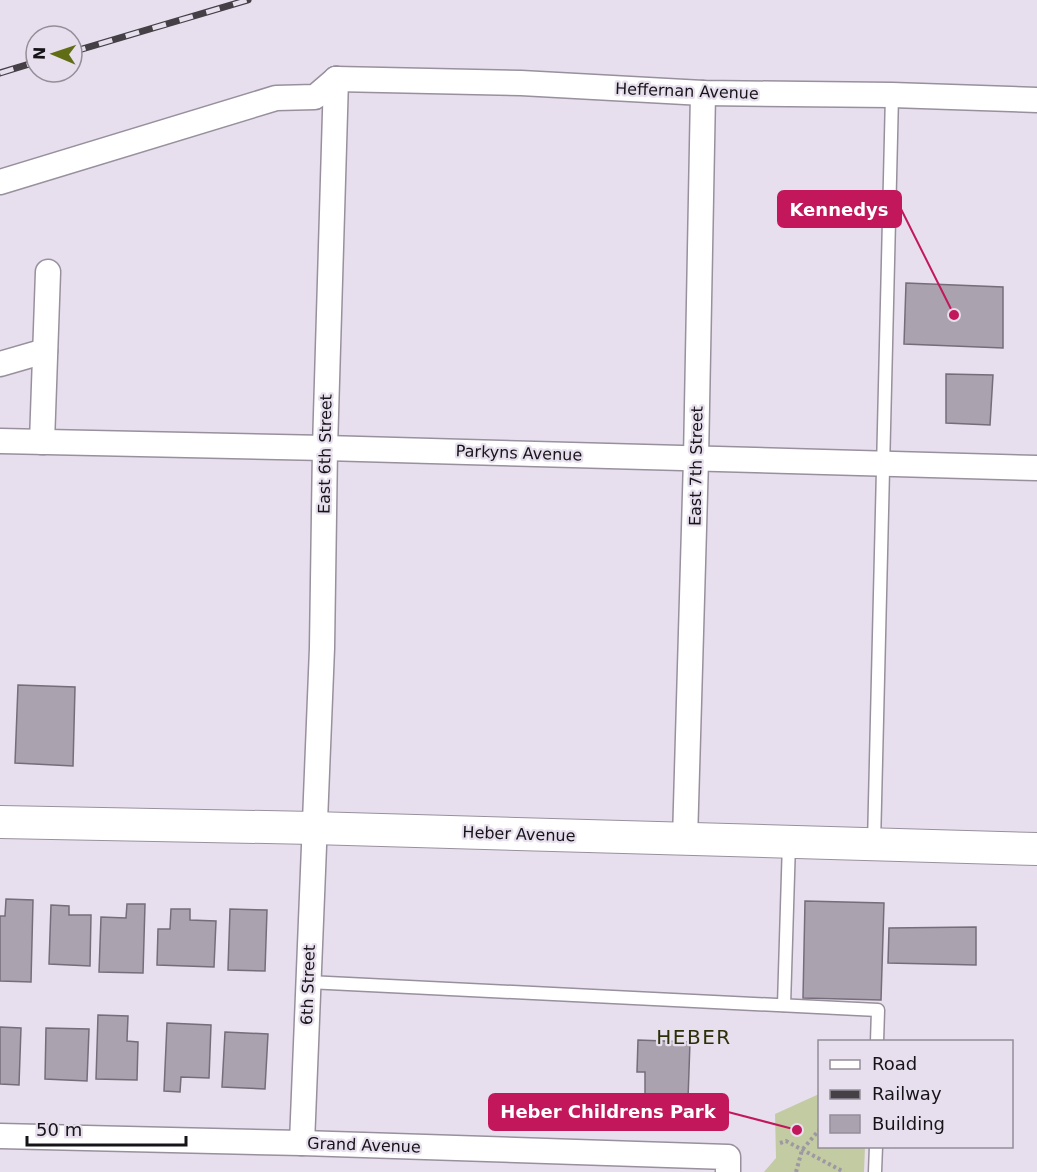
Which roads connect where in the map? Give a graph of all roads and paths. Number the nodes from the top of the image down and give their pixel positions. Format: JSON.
{"nodes":[{"id":1,"x":336,"y":80,"type":"junction"},
{"id":2,"x":704,"y":93,"type":"junction"},
{"id":3,"x":892,"y":95,"type":"junction"},
{"id":4,"x":1037,"y":100,"type":"edge"},
{"id":5,"x":0,"y":182,"type":"edge"},
{"id":6,"x":48,"y":272,"type":"dead end"},
{"id":7,"x":45,"y":351,"type":"junction"},
{"id":8,"x":0,"y":364,"type":"edge"},
{"id":9,"x":0,"y":441,"type":"edge"},
{"id":10,"x":42,"y":442,"type":"junction"},
{"id":11,"x":325,"y":447,"type":"junction"},
{"id":12,"x":696,"y":459,"type":"junction"},
{"id":13,"x":884,"y":464,"type":"junction"},
{"id":14,"x":1037,"y":468,"type":"edge"},
{"id":15,"x":0,"y":822,"type":"edge"},
{"id":16,"x":313,"y":828,"type":"junction"},
{"id":17,"x":685,"y":840,"type":"junction"},
{"id":18,"x":789,"y":842,"type":"junction"},
{"id":19,"x":874,"y":845,"type":"junction"},
{"id":20,"x":1037,"y":849,"type":"edge"},
{"id":21,"x":308,"y":982,"type":"junction"},
{"id":22,"x":784,"y":1005,"type":"junction"},
{"id":23,"x":877,"y":1040,"type":"edge"},
{"id":24,"x":818,"y":1130,"type":"edge"},
{"id":25,"x":0,"y":1136,"type":"edge"},
{"id":26,"x":302,"y":1143,"type":"junction"},
{"id":27,"x":780,"y":1143,"type":"dead end"},
{"id":28,"x":876,"y":1148,"type":"edge"},
{"id":29,"x":802,"y":1150,"type":"junction"},
{"id":30,"x":728,"y":1164,"type":"edge"},
{"id":31,"x":796,"y":1172,"type":"edge"},
{"id":32,"x":844,"y":1172,"type":"edge"},
{"id":33,"x":875,"y":1172,"type":"edge"}],
"edges":[{"from":1,"to":2,"type":"street","name":"Heffernan Avenue"},
{"from":1,"to":5,"type":"street"},
{"from":1,"to":11,"type":"street","name":"East 6th Street"},
{"from":2,"to":3,"type":"street","name":"Heffernan Avenue"},
{"from":2,"to":12,"type":"street","name":"East 7th Street"},
{"from":3,"to":4,"type":"street","name":"Heffernan Avenue"},
{"from":3,"to":13,"type":"lane"},
{"from":6,"to":7,"type":"street"},
{"from":7,"to":8,"type":"street"},
{"from":7,"to":10,"type":"street"},
{"from":9,"to":10,"type":"street","name":"Parkyns Avenue"},
{"from":10,"to":11,"type":"street","name":"Parkyns Avenue"},
{"from":11,"to":12,"type":"street","name":"Parkyns Avenue"},
{"from":11,"to":16,"type":"street","name":"East 6th Street"},
{"from":12,"to":13,"type":"street","name":"Parkyns Avenue"},
{"from":12,"to":17,"type":"street","name":"East 7th Street"},
{"from":13,"to":14,"type":"street","name":"Parkyns Avenue"},
{"from":13,"to":19,"type":"lane"},
{"from":15,"to":16,"type":"street","name":"Heber Avenue"},
{"from":16,"to":17,"type":"street","name":"Heber Avenue"},
{"from":16,"to":21,"type":"street","name":"6th Street"},
{"from":17,"to":18,"type":"street","name":"Heber Avenue"},
{"from":18,"to":19,"type":"street","name":"Heber Avenue"},
{"from":18,"to":22,"type":"lane"},
{"from":19,"to":20,"type":"street","name":"Heber Avenue"},
{"from":21,"to":22,"type":"lane"},
{"from":21,"to":26,"type":"street","name":"6th Street"},
{"from":22,"to":23,"type":"lane"},
{"from":24,"to":29,"type":"path"},
{"from":25,"to":26,"type":"street","name":"Grand Avenue"},
{"from":26,"to":30,"type":"street","name":"Grand Avenue"},
{"from":27,"to":29,"type":"path"},
{"from":28,"to":33,"type":"lane"},
{"from":29,"to":31,"type":"path"},
{"from":29,"to":32,"type":"path"}]}
